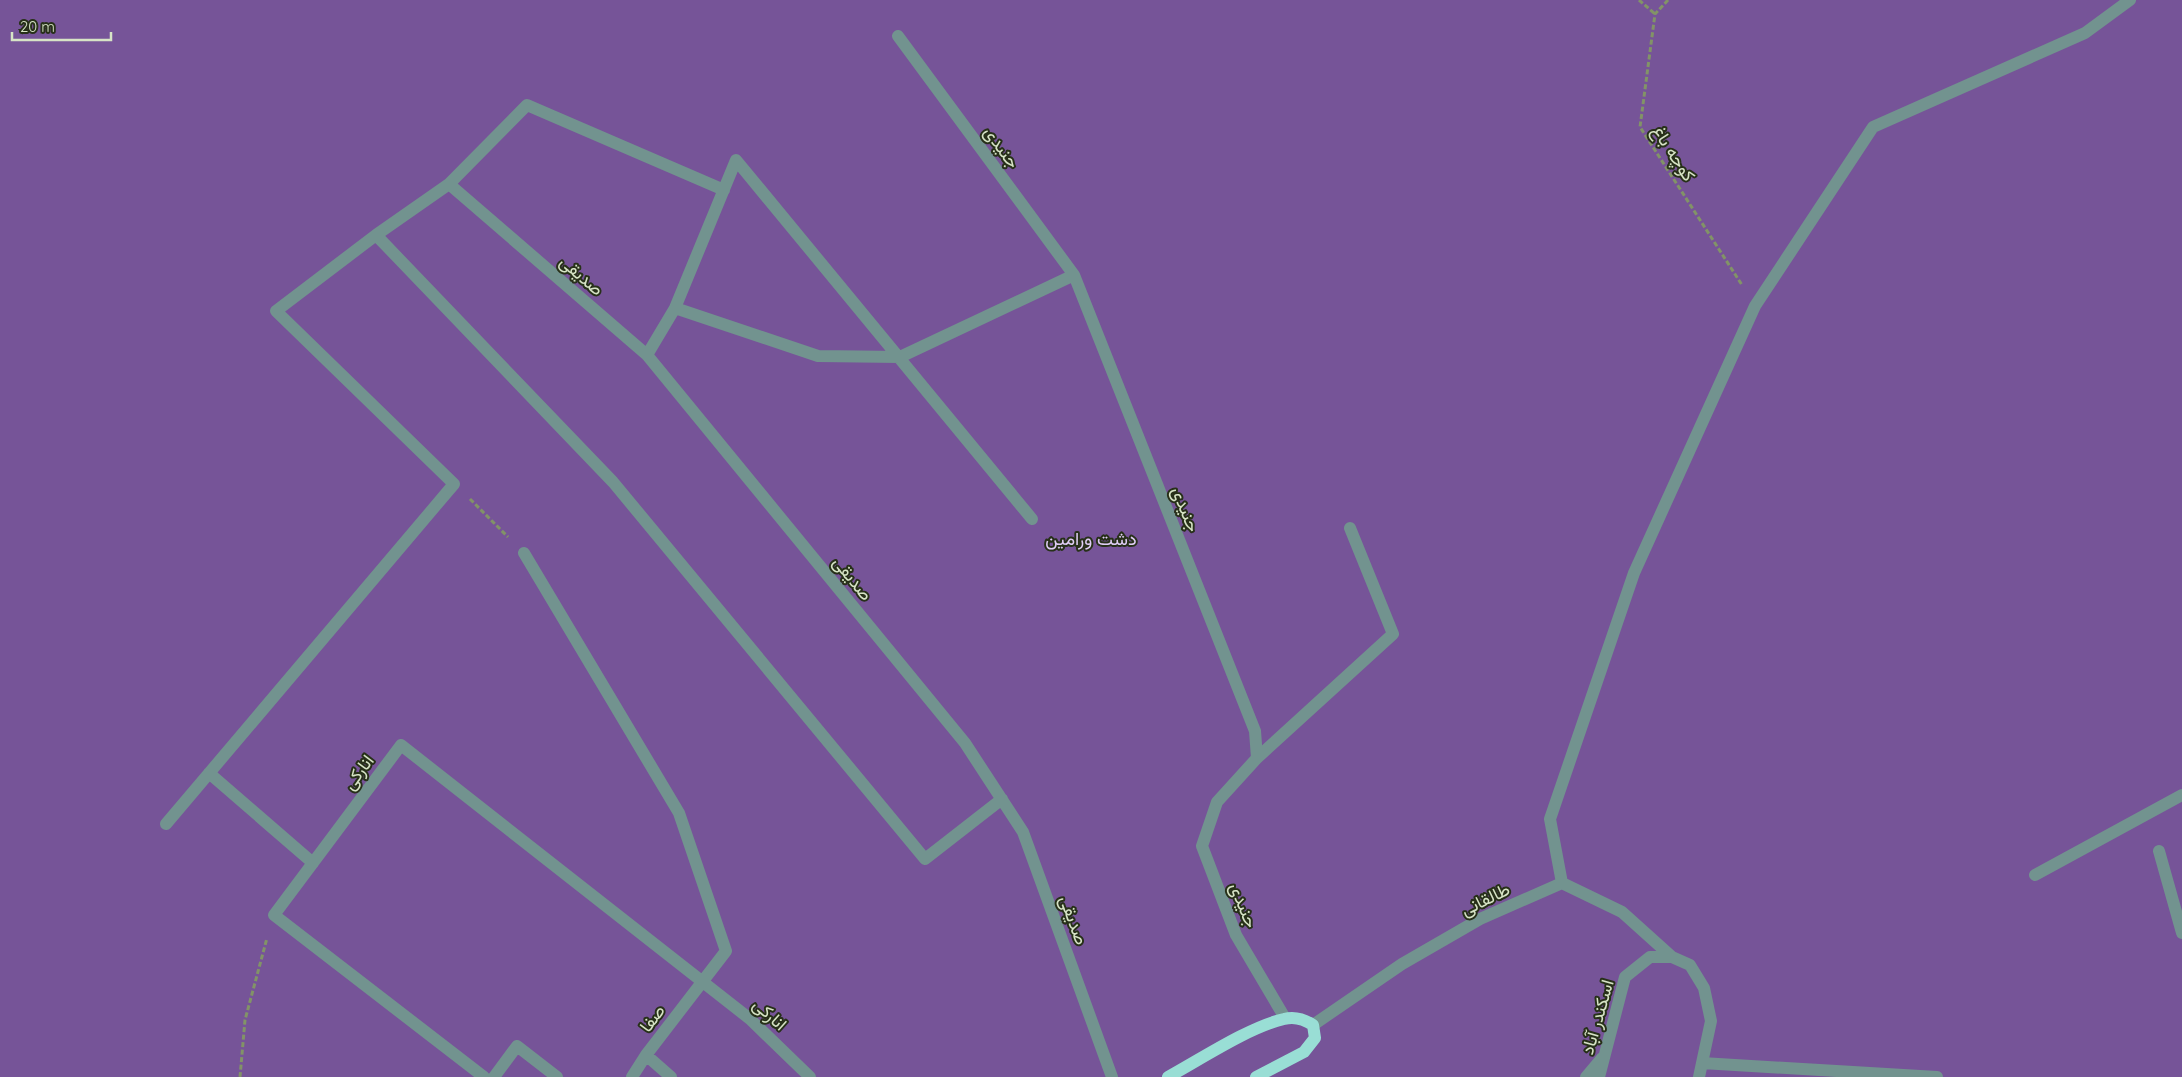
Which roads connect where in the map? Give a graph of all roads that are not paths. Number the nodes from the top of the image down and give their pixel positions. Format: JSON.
{"nodes":[{"id":1,"x":2130,"y":0,"type":"edge"},
{"id":2,"x":898,"y":36,"type":"dead end"},
{"id":3,"x":449,"y":184,"type":"junction"},
{"id":4,"x":724,"y":190,"type":"junction"},
{"id":5,"x":376,"y":235,"type":"junction"},
{"id":6,"x":1074,"y":275,"type":"junction"},
{"id":7,"x":676,"y":308,"type":"junction"},
{"id":8,"x":648,"y":355,"type":"junction"},
{"id":9,"x":900,"y":357,"type":"junction"},
{"id":10,"x":1032,"y":519,"type":"dead end"},
{"id":11,"x":1350,"y":528,"type":"dead end"},
{"id":12,"x":524,"y":553,"type":"road end"},
{"id":13,"x":1257,"y":758,"type":"junction"},
{"id":14,"x":209,"y":773,"type":"junction"},
{"id":15,"x":2182,"y":794,"type":"edge"},
{"id":16,"x":1002,"y":799,"type":"junction"},
{"id":17,"x":166,"y":824,"type":"dead end"},
{"id":18,"x":2159,"y":851,"type":"dead end"},
{"id":19,"x":313,"y":862,"type":"junction"},
{"id":20,"x":2035,"y":875,"type":"dead end"},
{"id":21,"x":1562,"y":883,"type":"junction"},
{"id":22,"x":2182,"y":933,"type":"edge"},
{"id":23,"x":1672,"y":957,"type":"junction"},
{"id":24,"x":702,"y":982,"type":"junction"},
{"id":25,"x":1285,"y":1018,"type":"junction"},
{"id":26,"x":1313,"y":1024,"type":"junction"},
{"id":27,"x":646,"y":1055,"type":"junction"},
{"id":28,"x":1602,"y":1058,"type":"junction"},
{"id":29,"x":1702,"y":1063,"type":"junction"},
{"id":30,"x":484,"y":1077,"type":"edge"},
{"id":31,"x":494,"y":1077,"type":"edge"},
{"id":32,"x":557,"y":1077,"type":"edge"},
{"id":33,"x":632,"y":1077,"type":"edge"},
{"id":34,"x":671,"y":1077,"type":"edge"},
{"id":35,"x":810,"y":1077,"type":"edge"},
{"id":36,"x":1112,"y":1077,"type":"edge"},
{"id":37,"x":1168,"y":1077,"type":"edge"},
{"id":38,"x":1256,"y":1077,"type":"edge"},
{"id":39,"x":1586,"y":1077,"type":"edge"},
{"id":40,"x":1599,"y":1077,"type":"edge"},
{"id":41,"x":1699,"y":1077,"type":"edge"},
{"id":42,"x":1937,"y":1077,"type":"edge"}],
"edges":[{"from":1,"to":21,"type":"street"},
{"from":2,"to":6,"type":"street","name":"جنیدی"},
{"from":3,"to":4,"type":"street"},
{"from":3,"to":5,"type":"street"},
{"from":3,"to":8,"type":"street","name":"صدیقی"},
{"from":4,"to":7,"type":"street"},
{"from":4,"to":9,"type":"street"},
{"from":5,"to":14,"type":"street"},
{"from":5,"to":16,"type":"street"},
{"from":6,"to":9,"type":"street"},
{"from":6,"to":13,"type":"street","name":"جنیدی"},
{"from":7,"to":8,"type":"street"},
{"from":7,"to":9,"type":"street"},
{"from":8,"to":16,"type":"street","name":"صدیقی"},
{"from":9,"to":10,"type":"street"},
{"from":11,"to":13,"type":"street"},
{"from":12,"to":24,"type":"street"},
{"from":13,"to":25,"type":"street","name":"جنیدی"},
{"from":14,"to":17,"type":"street"},
{"from":14,"to":19,"type":"street"},
{"from":15,"to":20,"type":"street"},
{"from":16,"to":36,"type":"street","name":"صدیقی"},
{"from":18,"to":22,"type":"street"},
{"from":19,"to":24,"type":"street","name":"انارکی"},
{"from":19,"to":30,"type":"street","name":"انارکی"},
{"from":21,"to":23,"type":"street"},
{"from":21,"to":26,"type":"street","name":"طالقانی"},
{"from":23,"to":28,"type":"street","name":"اسکندر آباد"},
{"from":23,"to":29,"type":"street"},
{"from":24,"to":27,"type":"street","name":"صفا"},
{"from":24,"to":35,"type":"street","name":"انارکی"},
{"from":25,"to":26,"type":"main road"},
{"from":25,"to":37,"type":"main road"},
{"from":26,"to":38,"type":"main road"},
{"from":27,"to":33,"type":"street","name":"صفا"},
{"from":27,"to":34,"type":"street"},
{"from":28,"to":39,"type":"street"},
{"from":28,"to":40,"type":"street","name":"اسکندر آباد"},
{"from":29,"to":41,"type":"street"},
{"from":29,"to":42,"type":"street"},
{"from":31,"to":32,"type":"street"}]}
